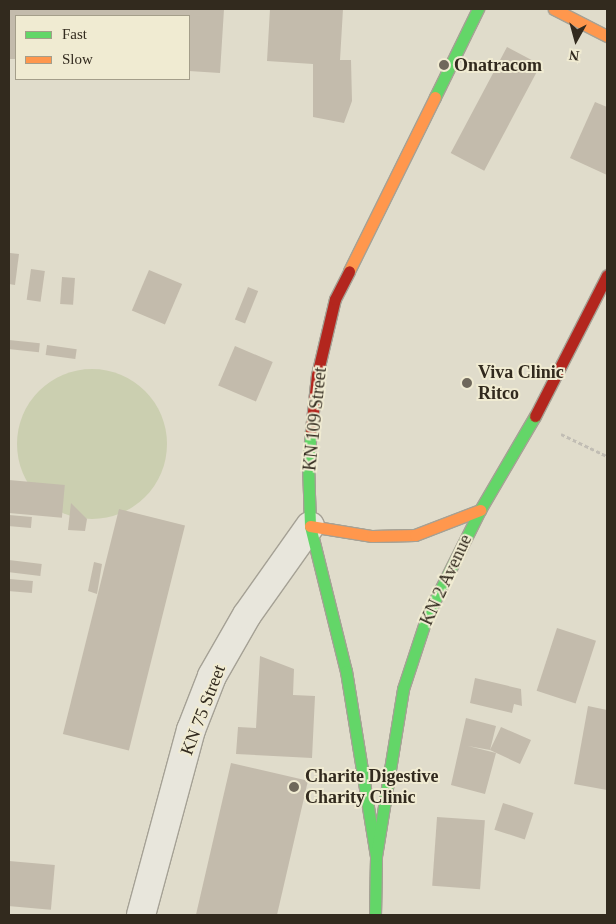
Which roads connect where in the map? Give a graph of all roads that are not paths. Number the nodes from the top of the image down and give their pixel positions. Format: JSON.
{"nodes":[{"id":1,"x":478,"y":9,"type":"edge"},
{"id":2,"x":554,"y":9,"type":"edge"},
{"id":3,"x":607,"y":36,"type":"edge"},
{"id":4,"x":607,"y":275,"type":"edge"},
{"id":5,"x":480,"y":510,"type":"junction"},
{"id":6,"x":310,"y":526,"type":"junction"},
{"id":7,"x":376,"y":856,"type":"junction"},
{"id":8,"x":141,"y":915,"type":"edge"},
{"id":9,"x":375,"y":915,"type":"edge"}],
"edges":[{"from":1,"to":6,"type":"main road","name":"KN 109 Street"},
{"from":2,"to":3,"type":"main road"},
{"from":4,"to":5,"type":"main road","name":"KN 2 Avenue"},
{"from":5,"to":6,"type":"main road"},
{"from":5,"to":7,"type":"main road","name":"KN 2 Avenue"},
{"from":6,"to":7,"type":"main road","name":"KN 109 Street"},
{"from":6,"to":8,"type":"street","name":"KN 75 Street"},
{"from":7,"to":9,"type":"main road","name":"KN 2 Avenue"}]}
